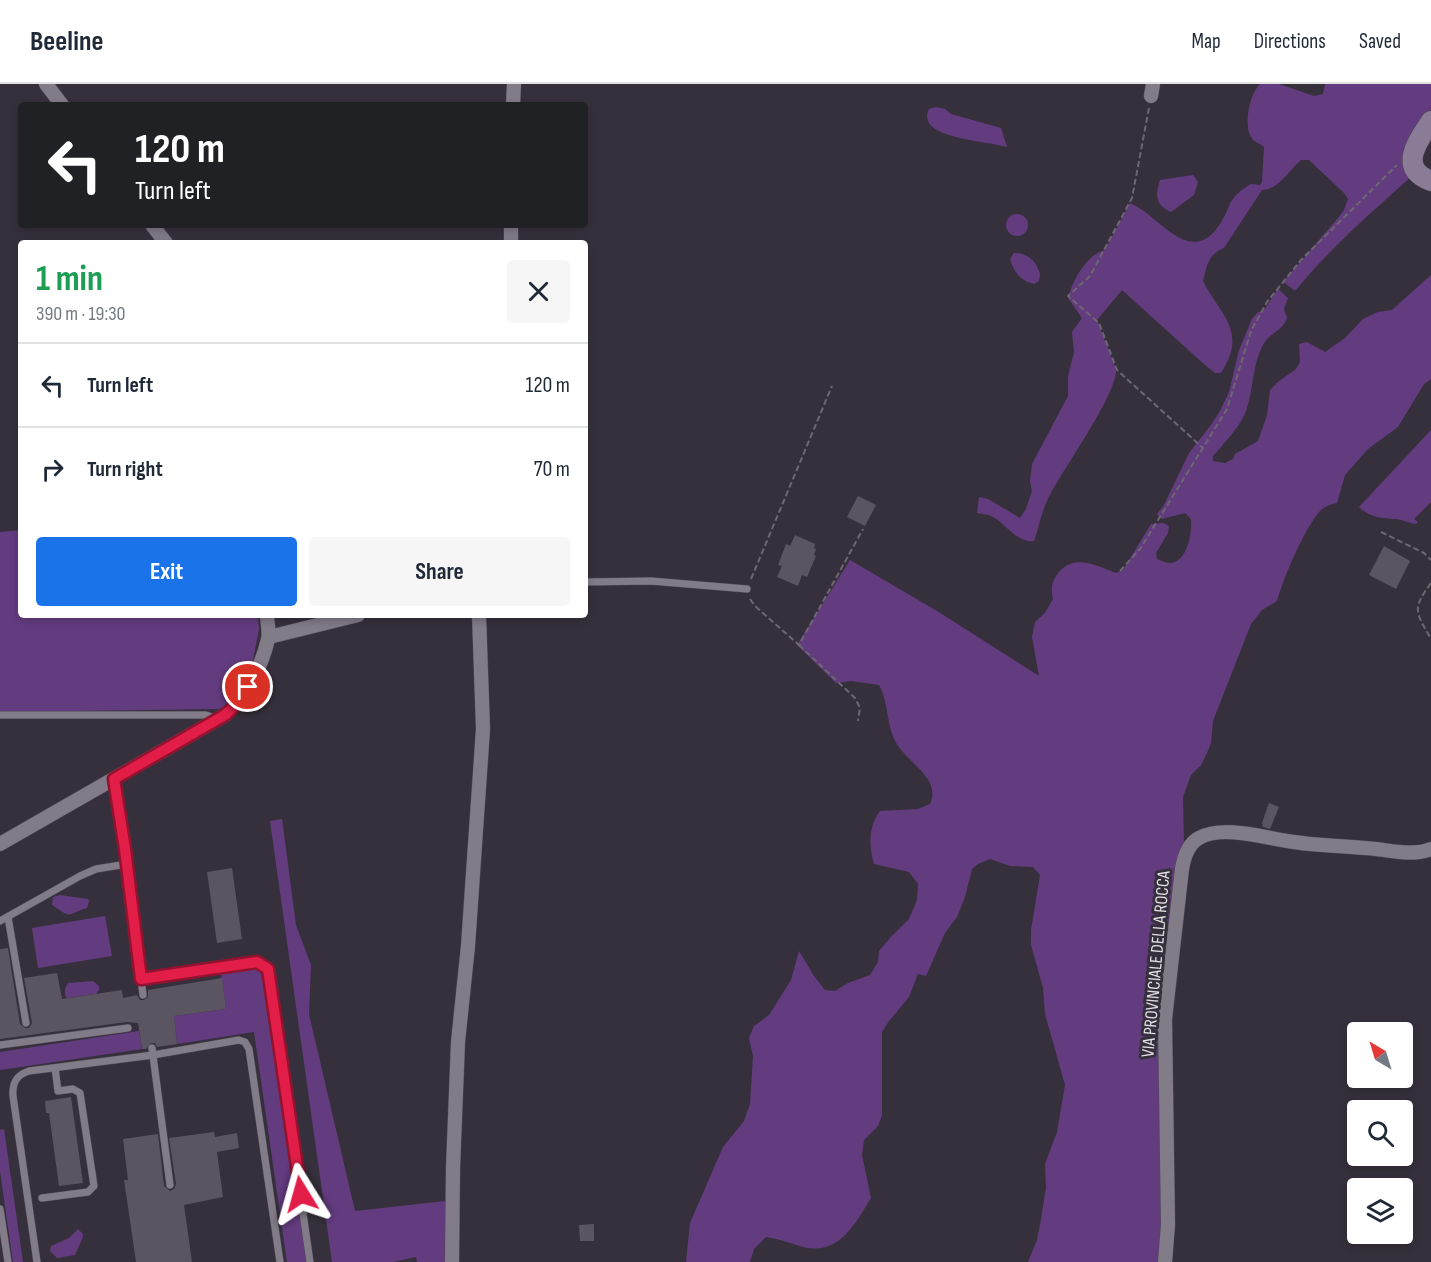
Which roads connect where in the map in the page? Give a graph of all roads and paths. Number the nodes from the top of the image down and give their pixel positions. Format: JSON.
{"nodes":[{"id":1,"x":46,"y":84,"type":"edge"},
{"id":2,"x":514,"y":84,"type":"edge"},
{"id":3,"x":1152,"y":90,"type":"edge"},
{"id":4,"x":60,"y":102,"type":"edge"},
{"id":5,"x":513,"y":102,"type":"edge"},
{"id":6,"x":1431,"y":121,"type":"edge"},
{"id":7,"x":1413,"y":148,"type":"junction"},
{"id":8,"x":1431,"y":182,"type":"edge"},
{"id":9,"x":154,"y":228,"type":"edge"},
{"id":10,"x":164,"y":240,"type":"edge"},
{"id":11,"x":832,"y":386,"type":"dead end"},
{"id":12,"x":1203,"y":448,"type":"junction"},
{"id":13,"x":863,"y":529,"type":"dead end"},
{"id":14,"x":1381,"y":532,"type":"dead end"},
{"id":15,"x":1431,"y":560,"type":"edge"},
{"id":16,"x":1120,"y":571,"type":"dead end"},
{"id":17,"x":588,"y":582,"type":"edge"},
{"id":18,"x":1431,"y":583,"type":"edge"},
{"id":19,"x":747,"y":589,"type":"junction"},
{"id":20,"x":267,"y":618,"type":"edge"},
{"id":21,"x":346,"y":618,"type":"edge"},
{"id":22,"x":480,"y":618,"type":"edge"},
{"id":23,"x":269,"y":637,"type":"junction"},
{"id":24,"x":1431,"y":639,"type":"edge"},
{"id":25,"x":799,"y":645,"type":"junction"},
{"id":26,"x":0,"y":715,"type":"edge"},
{"id":27,"x":218,"y":719,"type":"junction"},
{"id":28,"x":858,"y":721,"type":"dead end"},
{"id":29,"x":114,"y":779,"type":"junction"},
{"id":30,"x":0,"y":844,"type":"edge"},
{"id":31,"x":1431,"y":849,"type":"edge"},
{"id":32,"x":127,"y":864,"type":"junction"},
{"id":33,"x":8,"y":917,"type":"junction"},
{"id":34,"x":0,"y":921,"type":"edge"},
{"id":35,"x":141,"y":979,"type":"junction"},
{"id":36,"x":144,"y":995,"type":"dead end"},
{"id":37,"x":26,"y":1023,"type":"dead end"},
{"id":38,"x":128,"y":1028,"type":"dead end"},
{"id":39,"x":0,"y":1045,"type":"edge"},
{"id":40,"x":152,"y":1051,"type":"junction"},
{"id":41,"x":55,"y":1068,"type":"junction"},
{"id":42,"x":170,"y":1185,"type":"dead end"},
{"id":43,"x":42,"y":1198,"type":"dead end"},
{"id":44,"x":0,"y":1209,"type":"edge"},
{"id":45,"x":8,"y":1262,"type":"edge"},
{"id":46,"x":37,"y":1262,"type":"edge"},
{"id":47,"x":280,"y":1262,"type":"edge"},
{"id":48,"x":310,"y":1262,"type":"edge"},
{"id":49,"x":452,"y":1262,"type":"edge"},
{"id":50,"x":1165,"y":1262,"type":"edge"}],
"edges":[{"from":1,"to":4,"type":"street"},
{"from":2,"to":5,"type":"street"},
{"from":3,"to":12,"type":"path"},
{"from":6,"to":7,"type":"street"},
{"from":7,"to":8,"type":"street"},
{"from":7,"to":12,"type":"path"},
{"from":9,"to":10,"type":"street"},
{"from":11,"to":19,"type":"path"},
{"from":12,"to":16,"type":"path"},
{"from":13,"to":25,"type":"path"},
{"from":14,"to":15,"type":"path"},
{"from":17,"to":19,"type":"lane"},
{"from":18,"to":24,"type":"path"},
{"from":19,"to":25,"type":"path"},
{"from":20,"to":23,"type":"street"},
{"from":21,"to":23,"type":"street"},
{"from":22,"to":49,"type":"street"},
{"from":23,"to":27,"type":"street"},
{"from":25,"to":28,"type":"path"},
{"from":26,"to":27,"type":"lane"},
{"from":27,"to":29,"type":"street"},
{"from":29,"to":30,"type":"street"},
{"from":29,"to":32,"type":"lane"},
{"from":31,"to":50,"type":"street","name":"VIA PROVINCIALE DELLA ROCCA"},
{"from":32,"to":33,"type":"lane"},
{"from":32,"to":35,"type":"lane"},
{"from":33,"to":34,"type":"lane"},
{"from":33,"to":37,"type":"lane"},
{"from":35,"to":36,"type":"lane"},
{"from":35,"to":48,"type":"lane"},
{"from":38,"to":39,"type":"lane"},
{"from":40,"to":41,"type":"lane"},
{"from":40,"to":42,"type":"lane"},
{"from":40,"to":47,"type":"lane"},
{"from":41,"to":43,"type":"lane"},
{"from":41,"to":46,"type":"lane"},
{"from":44,"to":45,"type":"lane"}]}
